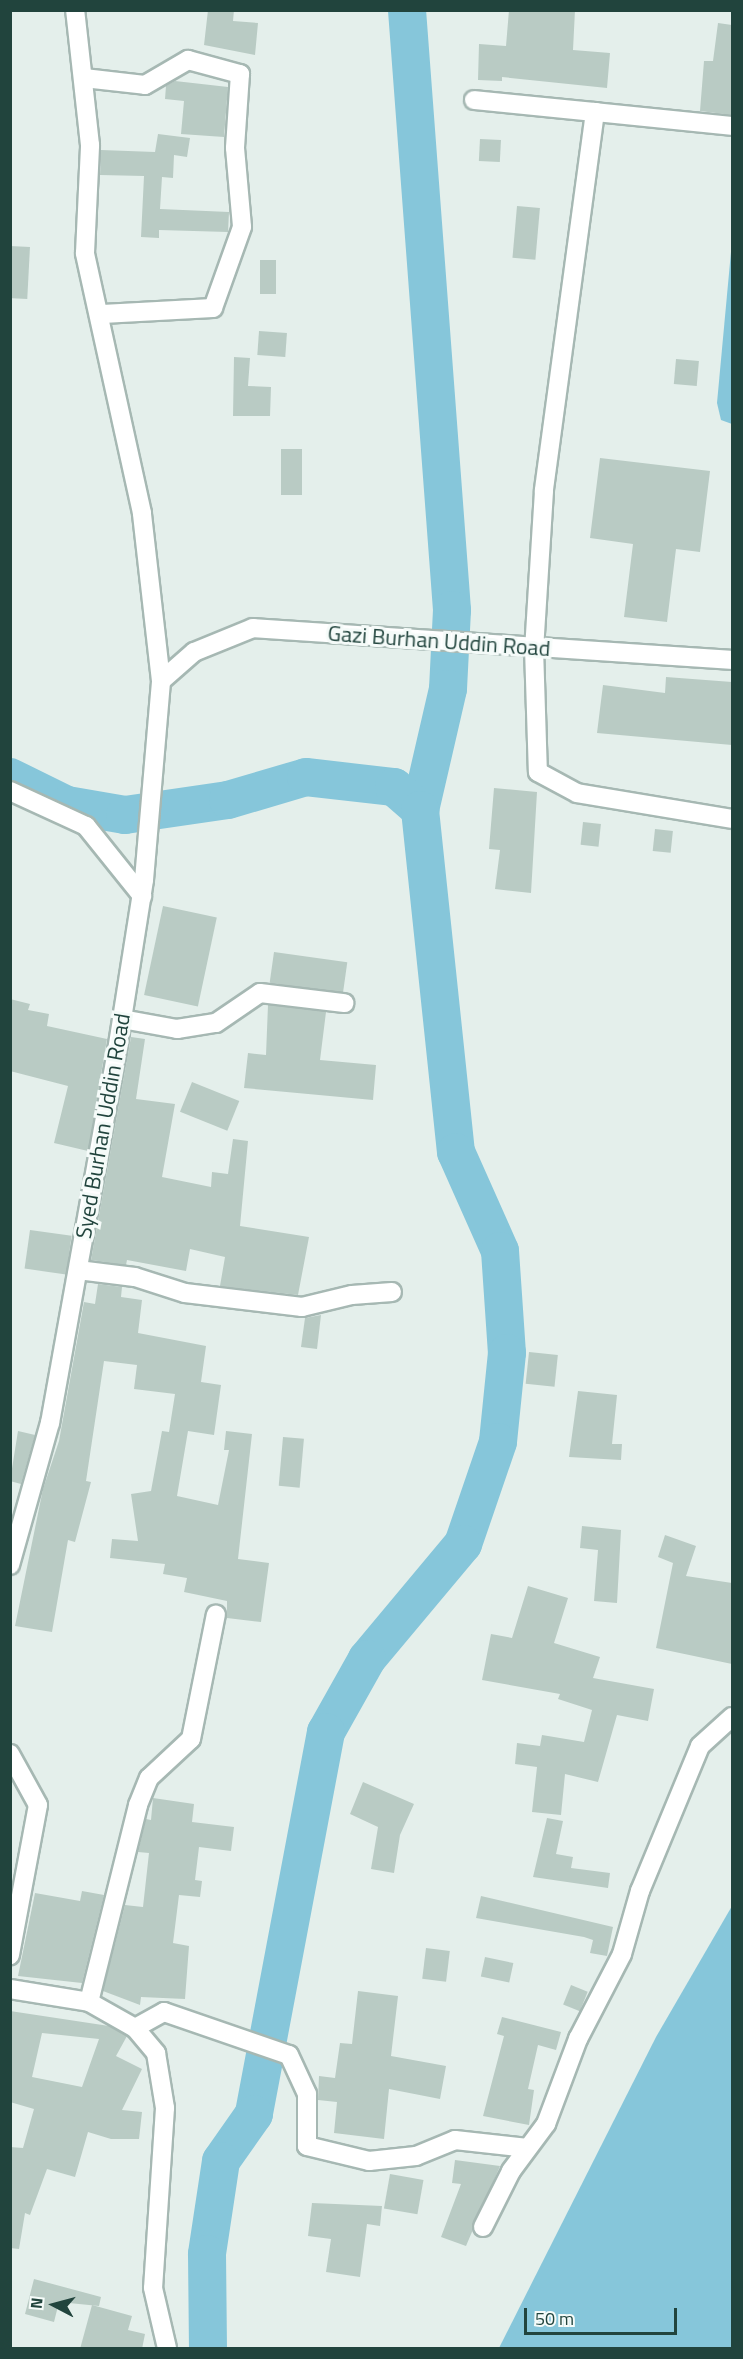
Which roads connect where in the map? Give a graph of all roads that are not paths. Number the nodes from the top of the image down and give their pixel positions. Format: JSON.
{"nodes":[{"id":1,"x":75,"y":10,"type":"edge"},
{"id":2,"x":84,"y":78,"type":"junction"},
{"id":3,"x":474,"y":100,"type":"dead end"},
{"id":4,"x":595,"y":112,"type":"junction"},
{"id":5,"x":732,"y":126,"type":"edge"},
{"id":6,"x":102,"y":314,"type":"junction"},
{"id":7,"x":534,"y":648,"type":"junction"},
{"id":8,"x":732,"y":660,"type":"edge"},
{"id":9,"x":161,"y":681,"type":"junction"},
{"id":10,"x":10,"y":791,"type":"edge"},
{"id":11,"x":732,"y":819,"type":"edge"},
{"id":12,"x":143,"y":888,"type":"junction"},
{"id":13,"x":344,"y":1003,"type":"dead end"},
{"id":14,"x":122,"y":1019,"type":"junction"},
{"id":15,"x":78,"y":1270,"type":"junction"},
{"id":16,"x":392,"y":1292,"type":"dead end"},
{"id":17,"x":10,"y":1565,"type":"edge"},
{"id":18,"x":216,"y":1614,"type":"dead end"},
{"id":19,"x":732,"y":1717,"type":"edge"},
{"id":20,"x":10,"y":1754,"type":"edge"},
{"id":21,"x":10,"y":1955,"type":"edge"},
{"id":22,"x":10,"y":1989,"type":"edge"},
{"id":23,"x":89,"y":2001,"type":"junction"},
{"id":24,"x":135,"y":2028,"type":"junction"},
{"id":25,"x":528,"y":2148,"type":"junction"},
{"id":26,"x":483,"y":2227,"type":"dead end"},
{"id":27,"x":167,"y":2349,"type":"edge"}],
"edges":[{"from":1,"to":2,"type":"street","name":"Syed Burhan Uddin Road"},
{"from":2,"to":6,"type":"street","name":"Syed Burhan Uddin Road"},
{"from":2,"to":6,"type":"street"},
{"from":3,"to":4,"type":"street"},
{"from":4,"to":5,"type":"street"},
{"from":4,"to":7,"type":"street"},
{"from":6,"to":9,"type":"street","name":"Syed Burhan Uddin Road"},
{"from":7,"to":8,"type":"street","name":"Gazi Burhan Uddin Road"},
{"from":7,"to":9,"type":"street","name":"Gazi Burhan Uddin Road"},
{"from":7,"to":11,"type":"street"},
{"from":9,"to":12,"type":"street","name":"Syed Burhan Uddin Road"},
{"from":10,"to":12,"type":"street"},
{"from":12,"to":14,"type":"street","name":"Syed Burhan Uddin Road"},
{"from":13,"to":14,"type":"street"},
{"from":14,"to":15,"type":"street","name":"Syed Burhan Uddin Road"},
{"from":15,"to":16,"type":"street"},
{"from":15,"to":17,"type":"street","name":"Syed Burhan Uddin Road"},
{"from":18,"to":23,"type":"street"},
{"from":19,"to":25,"type":"street"},
{"from":20,"to":21,"type":"street"},
{"from":22,"to":23,"type":"street"},
{"from":23,"to":24,"type":"street"},
{"from":24,"to":25,"type":"street"},
{"from":24,"to":27,"type":"street"},
{"from":25,"to":26,"type":"street"}]}
